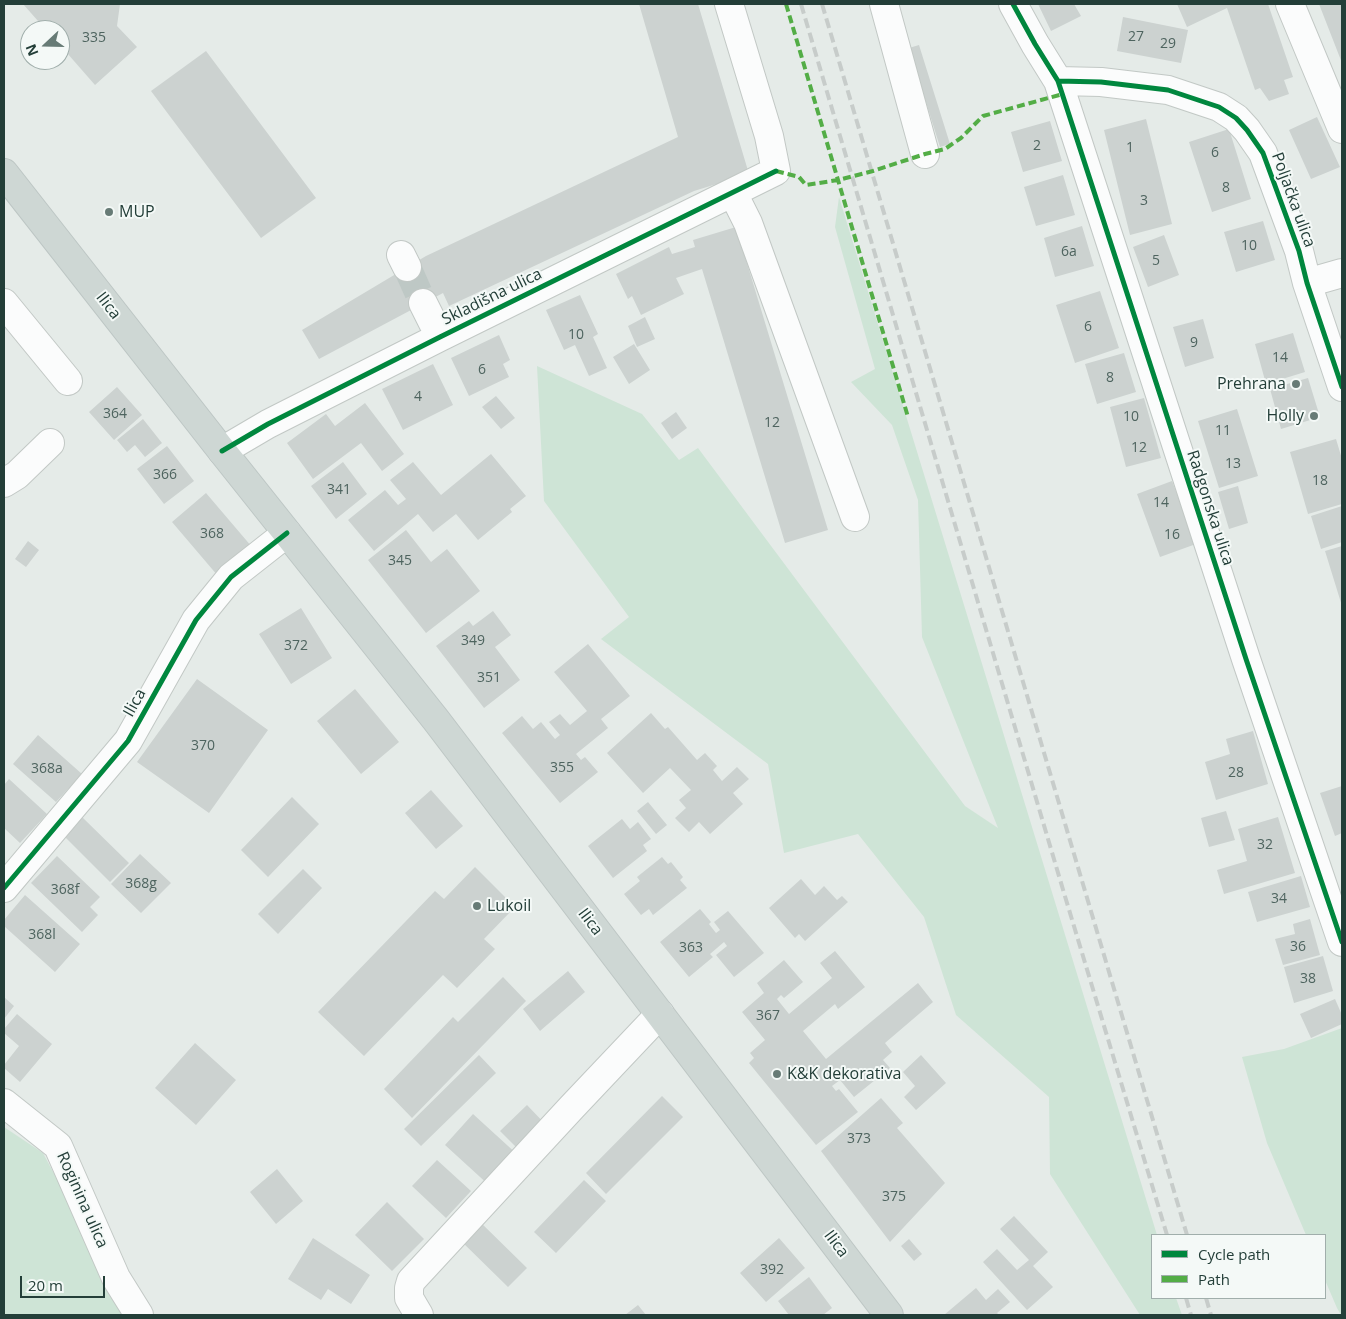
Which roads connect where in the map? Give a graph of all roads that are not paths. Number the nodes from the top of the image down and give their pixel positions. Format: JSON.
{"nodes":[{"id":1,"x":729,"y":4,"type":"edge"},
{"id":2,"x":884,"y":4,"type":"edge"},
{"id":3,"x":1013,"y":4,"type":"edge"},
{"id":4,"x":1290,"y":4,"type":"edge"},
{"id":5,"x":1058,"y":81,"type":"junction"},
{"id":6,"x":1342,"y":128,"type":"edge"},
{"id":7,"x":925,"y":154,"type":"dead end"},
{"id":8,"x":4,"y":173,"type":"edge"},
{"id":9,"x":733,"y":193,"type":"junction"},
{"id":10,"x":1342,"y":273,"type":"edge"},
{"id":11,"x":1307,"y":283,"type":"junction"},
{"id":12,"x":4,"y":303,"type":"edge"},
{"id":13,"x":423,"y":303,"type":"tunnel mouth"},
{"id":14,"x":440,"y":337,"type":"junction"},
{"id":15,"x":68,"y":380,"type":"dead end"},
{"id":16,"x":1342,"y":388,"type":"edge"},
{"id":17,"x":50,"y":443,"type":"dead end"},
{"id":18,"x":222,"y":451,"type":"junction"},
{"id":19,"x":4,"y":483,"type":"edge"},
{"id":20,"x":855,"y":518,"type":"dead end"},
{"id":21,"x":287,"y":533,"type":"junction"},
{"id":22,"x":4,"y":888,"type":"edge"},
{"id":23,"x":1342,"y":942,"type":"edge"},
{"id":24,"x":660,"y":1014,"type":"junction"},
{"id":25,"x":4,"y":1103,"type":"edge"},
{"id":26,"x":139,"y":1315,"type":"edge"},
{"id":27,"x":419,"y":1315,"type":"edge"},
{"id":28,"x":889,"y":1315,"type":"edge"}],
"edges":[{"from":1,"to":9,"type":"street","name":"Skladišna ulica"},
{"from":2,"to":7,"type":"street"},
{"from":3,"to":5,"type":"street"},
{"from":4,"to":6,"type":"street"},
{"from":5,"to":11,"type":"street","name":"Poljačka ulica"},
{"from":5,"to":23,"type":"street","name":"Radgonska ulica"},
{"from":8,"to":18,"type":"main road","name":"Ilica"},
{"from":9,"to":14,"type":"street","name":"Skladišna ulica"},
{"from":9,"to":20,"type":"street"},
{"from":10,"to":11,"type":"street"},
{"from":11,"to":16,"type":"street","name":"Poljačka ulica"},
{"from":12,"to":15,"type":"street"},
{"from":13,"to":14,"type":"street"},
{"from":14,"to":18,"type":"street","name":"Skladišna ulica"},
{"from":17,"to":19,"type":"street"},
{"from":18,"to":21,"type":"main road","name":"Ilica"},
{"from":21,"to":22,"type":"street","name":"Ilica"},
{"from":21,"to":24,"type":"main road","name":"Ilica"},
{"from":24,"to":27,"type":"street"},
{"from":24,"to":28,"type":"main road","name":"Ilica"},
{"from":25,"to":26,"type":"street","name":"Roginina ulica"}]}
